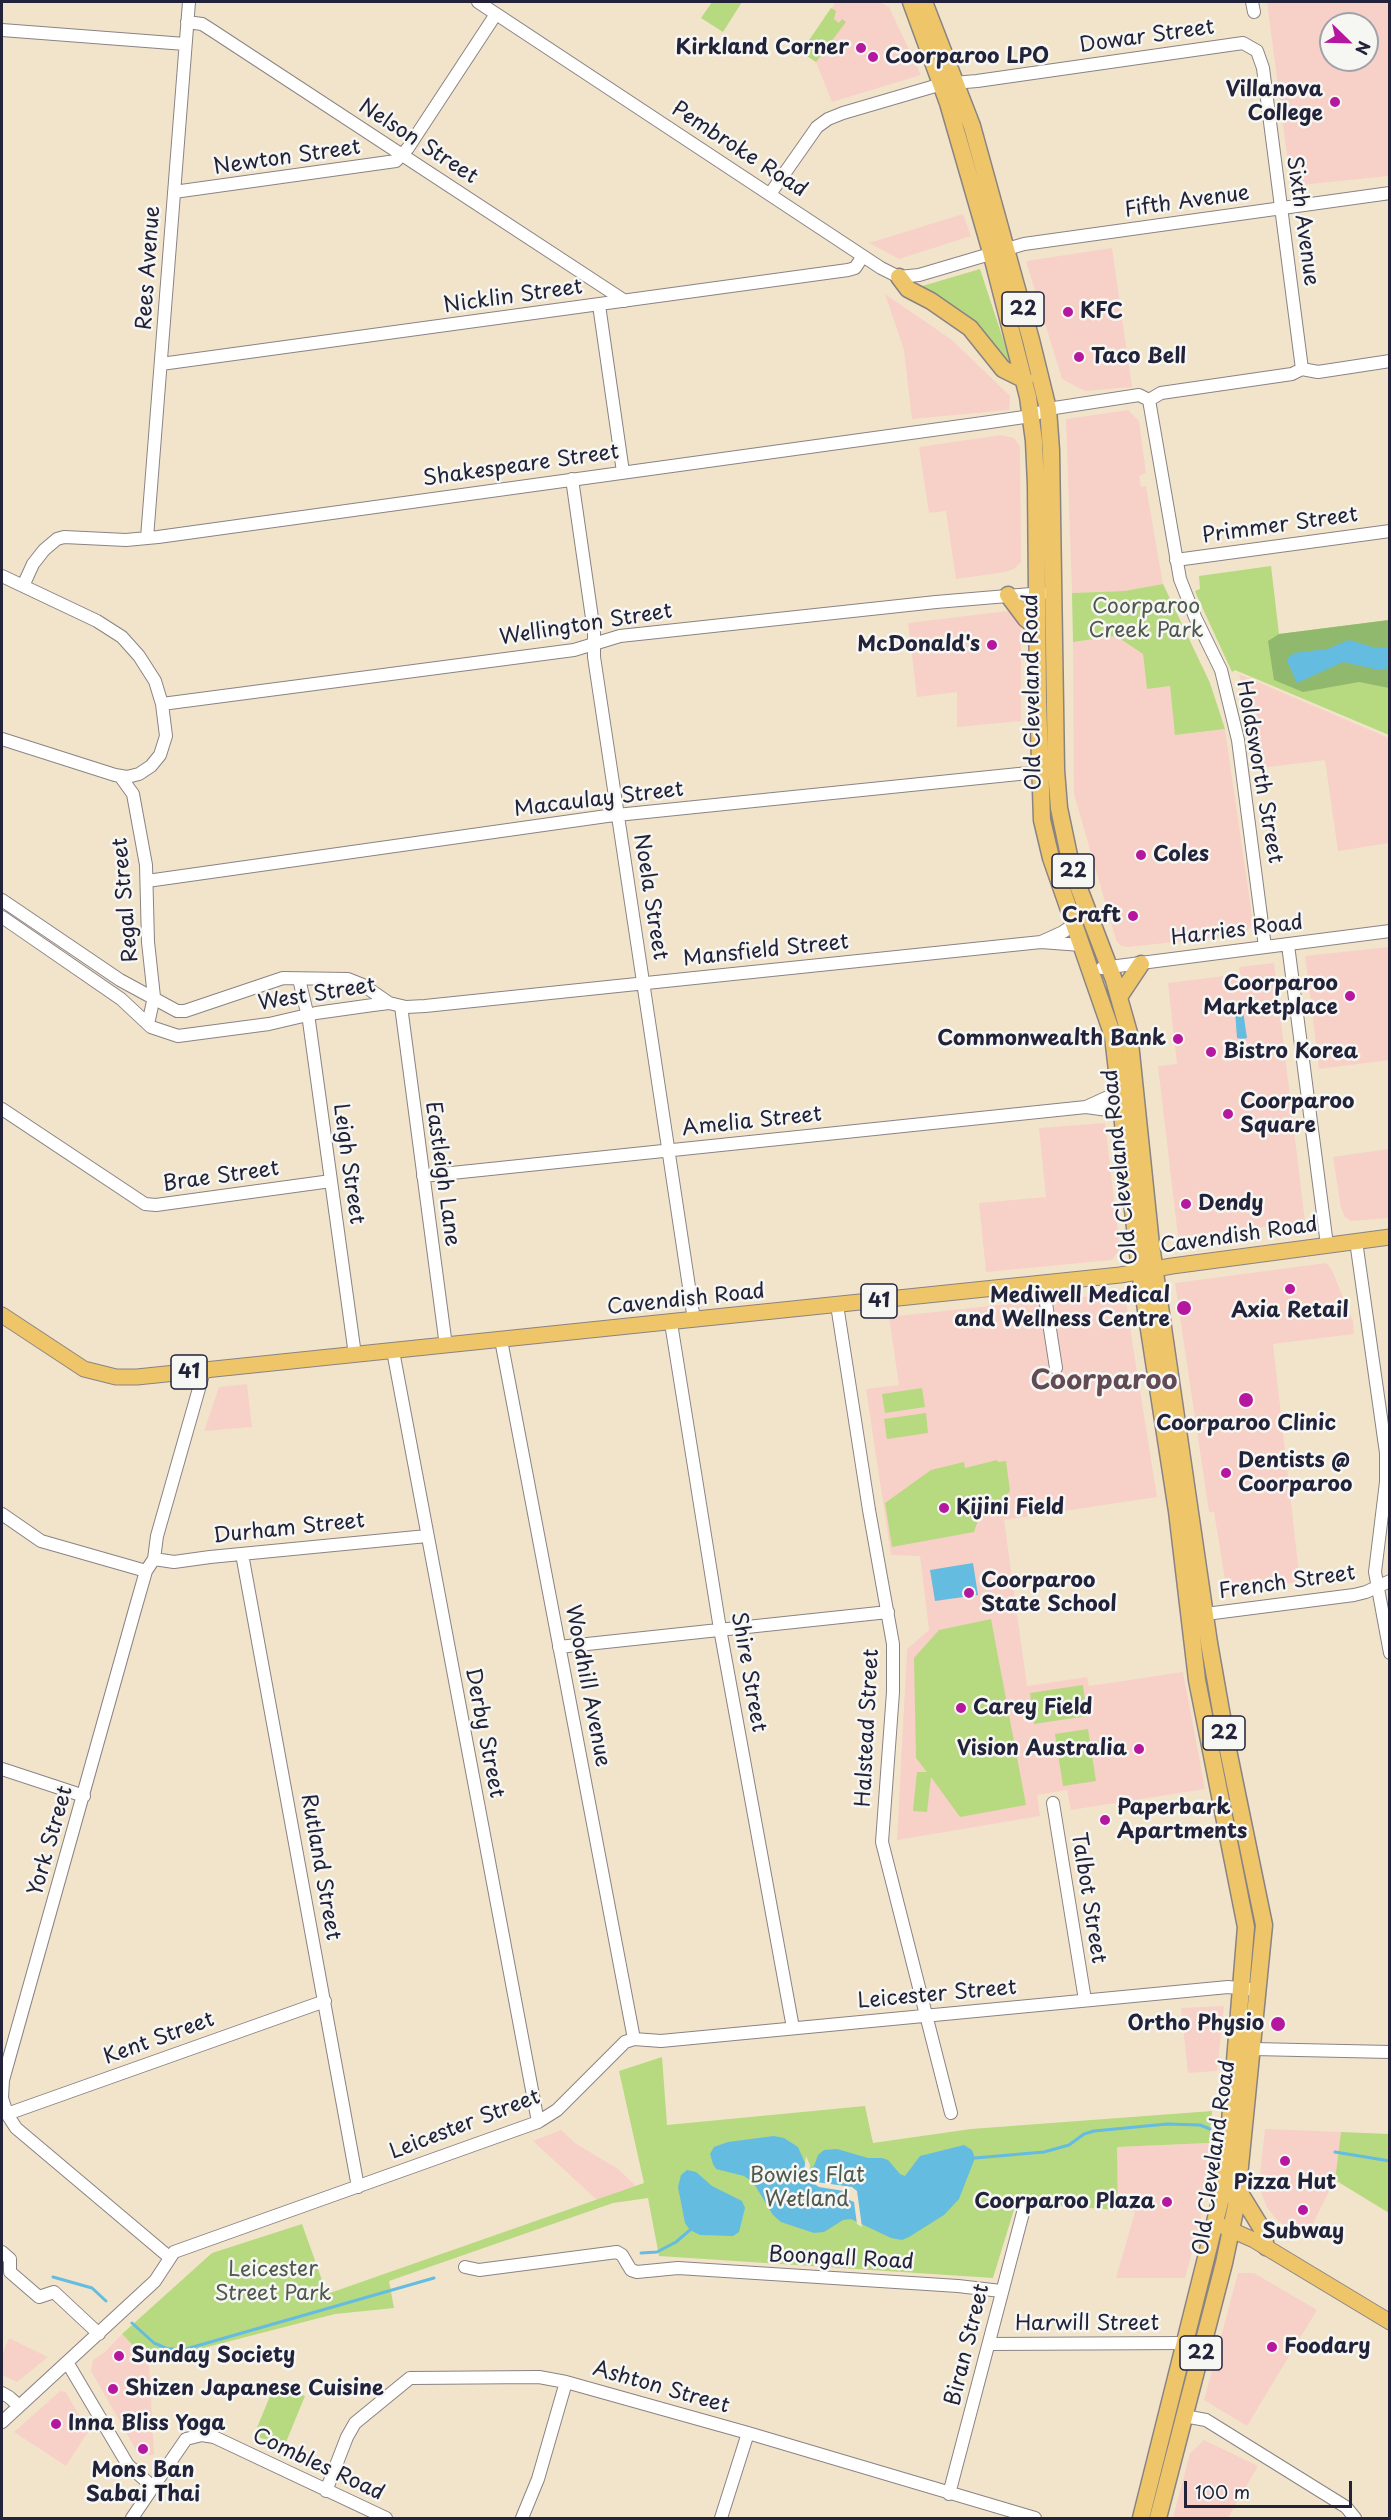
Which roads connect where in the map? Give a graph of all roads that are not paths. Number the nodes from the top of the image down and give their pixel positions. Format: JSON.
{"nodes":[{"id":1,"x":189,"y":2,"type":"edge"},
{"id":2,"x":478,"y":2,"type":"edge"},
{"id":3,"x":910,"y":2,"type":"edge"},
{"id":4,"x":924,"y":2,"type":"edge"},
{"id":5,"x":496,"y":14,"type":"junction"},
{"id":6,"x":187,"y":22,"type":"junction"},
{"id":7,"x":2,"y":30,"type":"edge"},
{"id":8,"x":185,"y":44,"type":"junction"},
{"id":9,"x":1251,"y":46,"type":"joint"},
{"id":10,"x":949,"y":83,"type":"junction"},
{"id":11,"x":402,"y":155,"type":"junction"},
{"id":12,"x":174,"y":192,"type":"junction"},
{"id":13,"x":1389,"y":193,"type":"edge"},
{"id":14,"x":770,"y":194,"type":"junction"},
{"id":15,"x":1280,"y":208,"type":"junction"},
{"id":16,"x":999,"y":250,"type":"junction"},
{"id":17,"x":863,"y":256,"type":"junction"},
{"id":18,"x":900,"y":277,"type":"junction"},
{"id":19,"x":625,"y":301,"type":"junction"},
{"id":20,"x":599,"y":305,"type":"junction"},
{"id":21,"x":1389,"y":361,"type":"edge"},
{"id":22,"x":161,"y":364,"type":"junction"},
{"id":23,"x":1302,"y":369,"type":"junction"},
{"id":24,"x":1024,"y":380,"type":"junction"},
{"id":25,"x":1149,"y":400,"type":"junction"},
{"id":26,"x":1047,"y":409,"type":"junction"},
{"id":27,"x":1031,"y":416,"type":"junction"},
{"id":28,"x":623,"y":472,"type":"junction"},
{"id":29,"x":572,"y":479,"type":"junction"},
{"id":30,"x":1389,"y":531,"type":"edge"},
{"id":31,"x":147,"y":538,"type":"junction"},
{"id":32,"x":1176,"y":560,"type":"junction"},
{"id":33,"x":2,"y":576,"type":"edge"},
{"id":34,"x":23,"y":586,"type":"junction"},
{"id":35,"x":1045,"y":593,"type":"junction"},
{"id":36,"x":1008,"y":595,"type":"junction"},
{"id":37,"x":1037,"y":628,"type":"junction"},
{"id":38,"x":594,"y":643,"type":"junction"},
{"id":39,"x":162,"y":704,"type":"junction"},
{"id":40,"x":2,"y":739,"type":"edge"},
{"id":41,"x":1048,"y":771,"type":"junction"},
{"id":42,"x":120,"y":776,"type":"junction"},
{"id":43,"x":618,"y":816,"type":"junction"},
{"id":44,"x":147,"y":881,"type":"junction"},
{"id":45,"x":2,"y":900,"type":"edge"},
{"id":46,"x":2,"y":916,"type":"edge"},
{"id":47,"x":1073,"y":925,"type":"junction"},
{"id":48,"x":1389,"y":931,"type":"edge"},
{"id":49,"x":1041,"y":942,"type":"junction"},
{"id":50,"x":1081,"y":945,"type":"junction"},
{"id":51,"x":1288,"y":945,"type":"junction"},
{"id":52,"x":1265,"y":947,"type":"junction"},
{"id":53,"x":1141,"y":964,"type":"junction"},
{"id":54,"x":1109,"y":967,"type":"junction"},
{"id":55,"x":1090,"y":970,"type":"junction"},
{"id":56,"x":299,"y":979,"type":"junction"},
{"id":57,"x":643,"y":984,"type":"junction"},
{"id":58,"x":1119,"y":997,"type":"junction"},
{"id":59,"x":154,"y":1000,"type":"junction"},
{"id":60,"x":395,"y":1005,"type":"junction"},
{"id":61,"x":308,"y":1015,"type":"junction"},
{"id":62,"x":148,"y":1024,"type":"junction"},
{"id":63,"x":1121,"y":1091,"type":"junction"},
{"id":64,"x":1086,"y":1107,"type":"junction"},
{"id":65,"x":2,"y":1109,"type":"edge"},
{"id":66,"x":1123,"y":1112,"type":"junction"},
{"id":67,"x":669,"y":1150,"type":"junction"},
{"id":68,"x":423,"y":1176,"type":"junction"},
{"id":69,"x":331,"y":1181,"type":"junction"},
{"id":70,"x":1389,"y":1237,"type":"edge"},
{"id":71,"x":1356,"y":1241,"type":"junction"},
{"id":72,"x":1327,"y":1245,"type":"junction"},
{"id":73,"x":1147,"y":1270,"type":"junction"},
{"id":74,"x":1043,"y":1284,"type":"junction"},
{"id":75,"x":837,"y":1305,"type":"junction"},
{"id":76,"x":2,"y":1315,"type":"edge"},
{"id":77,"x":694,"y":1320,"type":"junction"},
{"id":78,"x":671,"y":1323,"type":"junction"},
{"id":79,"x":501,"y":1340,"type":"junction"},
{"id":80,"x":446,"y":1346,"type":"junction"},
{"id":81,"x":393,"y":1351,"type":"junction"},
{"id":82,"x":355,"y":1355,"type":"junction"},
{"id":83,"x":1056,"y":1368,"type":"dead end"},
{"id":84,"x":204,"y":1371,"type":"junction"},
{"id":85,"x":2,"y":1514,"type":"edge"},
{"id":86,"x":427,"y":1536,"type":"junction"},
{"id":87,"x":242,"y":1554,"type":"junction"},
{"id":88,"x":154,"y":1559,"type":"junction"},
{"id":89,"x":146,"y":1572,"type":"junction"},
{"id":90,"x":1389,"y":1581,"type":"edge"},
{"id":91,"x":1376,"y":1588,"type":"junction"},
{"id":92,"x":888,"y":1612,"type":"junction"},
{"id":93,"x":1196,"y":1616,"type":"junction"},
{"id":94,"x":720,"y":1629,"type":"junction"},
{"id":95,"x":560,"y":1647,"type":"junction"},
{"id":96,"x":1389,"y":1653,"type":"edge"},
{"id":97,"x":2,"y":1769,"type":"edge"},
{"id":98,"x":84,"y":1796,"type":"junction"},
{"id":99,"x":1053,"y":1803,"type":"dead end"},
{"id":100,"x":1242,"y":1988,"type":"junction"},
{"id":101,"x":1259,"y":1990,"type":"junction"},
{"id":102,"x":1085,"y":2000,"type":"junction"},
{"id":103,"x":325,"y":2001,"type":"junction"},
{"id":104,"x":926,"y":2015,"type":"junction"},
{"id":105,"x":793,"y":2028,"type":"junction"},
{"id":106,"x":634,"y":2039,"type":"junction"},
{"id":107,"x":1253,"y":2049,"type":"junction"},
{"id":108,"x":1389,"y":2052,"type":"edge"},
{"id":109,"x":7,"y":2114,"type":"junction"},
{"id":110,"x":951,"y":2114,"type":"dead end"},
{"id":111,"x":538,"y":2122,"type":"junction"},
{"id":112,"x":358,"y":2187,"type":"junction"},
{"id":113,"x":1238,"y":2190,"type":"junction"},
{"id":114,"x":1025,"y":2205,"type":"dead end"},
{"id":115,"x":1224,"y":2226,"type":"junction"},
{"id":116,"x":1266,"y":2247,"type":"junction"},
{"id":117,"x":2,"y":2252,"type":"edge"},
{"id":118,"x":169,"y":2257,"type":"junction"},
{"id":119,"x":465,"y":2267,"type":"dead end"},
{"id":120,"x":1001,"y":2291,"type":"junction"},
{"id":121,"x":1389,"y":2322,"type":"edge"},
{"id":122,"x":99,"y":2334,"type":"junction"},
{"id":123,"x":1186,"y":2343,"type":"junction"},
{"id":124,"x":989,"y":2344,"type":"junction"},
{"id":125,"x":67,"y":2362,"type":"junction"},
{"id":126,"x":567,"y":2382,"type":"junction"},
{"id":127,"x":2,"y":2393,"type":"edge"},
{"id":128,"x":19,"y":2406,"type":"junction"},
{"id":129,"x":1184,"y":2416,"type":"junction"},
{"id":130,"x":2,"y":2422,"type":"edge"},
{"id":131,"x":748,"y":2433,"type":"junction"},
{"id":132,"x":153,"y":2487,"type":"junction"},
{"id":133,"x":326,"y":2491,"type":"junction"},
{"id":134,"x":949,"y":2494,"type":"junction"},
{"id":135,"x":132,"y":2518,"type":"edge"},
{"id":136,"x":386,"y":2518,"type":"edge"},
{"id":137,"x":522,"y":2518,"type":"edge"},
{"id":138,"x":721,"y":2518,"type":"edge"},
{"id":139,"x":1035,"y":2518,"type":"edge"},
{"id":140,"x":1141,"y":2518,"type":"edge"},
{"id":141,"x":1158,"y":2518,"type":"edge"},
{"id":142,"x":1356,"y":2518,"type":"edge"}],
"edges":[{"from":1,"to":6,"type":"street","name":"Rees Avenue"},
{"from":2,"to":5,"type":"street","name":"Pembroke Road"},
{"from":3,"to":10,"type":"highway","name":"Old Cleveland Road","number":"22"},
{"from":4,"to":10,"type":"highway","name":"Old Cleveland Road","number":"22"},
{"from":5,"to":11,"type":"street"},
{"from":5,"to":14,"type":"street","name":"Pembroke Road"},
{"from":6,"to":8,"type":"street","name":"Rees Avenue"},
{"from":6,"to":11,"type":"street","name":"Nelson Street"},
{"from":7,"to":8,"type":"street"},
{"from":8,"to":12,"type":"street","name":"Rees Avenue"},
{"from":9,"to":10,"type":"street","name":"Dowar Street"},
{"from":9,"to":15,"type":"street","name":"Sixth Avenue"},
{"from":10,"to":14,"type":"street","name":"Dowar Street"},
{"from":10,"to":16,"type":"highway","name":"Old Cleveland Road","number":"22"},
{"from":11,"to":12,"type":"street","name":"Newton Street"},
{"from":11,"to":19,"type":"street","name":"Nelson Street"},
{"from":12,"to":22,"type":"street","name":"Rees Avenue"},
{"from":13,"to":15,"type":"street","name":"Fifth Avenue"},
{"from":14,"to":17,"type":"street","name":"Pembroke Road"},
{"from":15,"to":16,"type":"street","name":"Fifth Avenue"},
{"from":15,"to":23,"type":"street","name":"Sixth Avenue"},
{"from":16,"to":18,"type":"street"},
{"from":16,"to":24,"type":"highway","name":"Old Cleveland Road","number":"22"},
{"from":16,"to":26,"type":"highway","name":"Old Cleveland Road","number":"22"},
{"from":17,"to":18,"type":"street","name":"Pembroke Road"},
{"from":17,"to":19,"type":"street","name":"Nicklin Street"},
{"from":18,"to":24,"type":"highway"},
{"from":19,"to":20,"type":"street","name":"Nicklin Street"},
{"from":20,"to":22,"type":"street","name":"Nicklin Street"},
{"from":20,"to":28,"type":"street"},
{"from":21,"to":23,"type":"street"},
{"from":22,"to":31,"type":"street","name":"Rees Avenue"},
{"from":23,"to":25,"type":"street"},
{"from":24,"to":27,"type":"highway","name":"Old Cleveland Road","number":"22"},
{"from":25,"to":26,"type":"street","name":"Shakespeare Street"},
{"from":25,"to":32,"type":"street","name":"Holdsworth Street"},
{"from":26,"to":27,"type":"street","name":"Shakespeare Street"},
{"from":26,"to":35,"type":"highway","name":"Old Cleveland Road","number":"22"},
{"from":27,"to":28,"type":"street","name":"Shakespeare Street"},
{"from":27,"to":35,"type":"highway","name":"Old Cleveland Road","number":"22"},
{"from":28,"to":29,"type":"street","name":"Shakespeare Street"},
{"from":29,"to":31,"type":"street","name":"Shakespeare Street"},
{"from":29,"to":38,"type":"street","name":"Noela Street"},
{"from":30,"to":32,"type":"street","name":"Primmer Street"},
{"from":31,"to":34,"type":"street","name":"Shakespeare Street"},
{"from":32,"to":52,"type":"street","name":"Holdsworth Street"},
{"from":33,"to":34,"type":"street"},
{"from":34,"to":39,"type":"street"},
{"from":35,"to":36,"type":"street","name":"Wellington Street"},
{"from":35,"to":37,"type":"highway","name":"Old Cleveland Road","number":"22"},
{"from":35,"to":41,"type":"highway","name":"Old Cleveland Road","number":"22"},
{"from":36,"to":37,"type":"highway"},
{"from":36,"to":38,"type":"street","name":"Wellington Street"},
{"from":37,"to":41,"type":"highway","name":"Old Cleveland Road","number":"22"},
{"from":38,"to":39,"type":"street","name":"Wellington Street"},
{"from":38,"to":43,"type":"street","name":"Noela Street"},
{"from":39,"to":42,"type":"street"},
{"from":40,"to":42,"type":"street"},
{"from":41,"to":43,"type":"street","name":"Macaulay Street"},
{"from":41,"to":47,"type":"highway","name":"Old Cleveland Road","number":"22"},
{"from":41,"to":54,"type":"highway","name":"Old Cleveland Road","number":"22"},
{"from":42,"to":44,"type":"street","name":"Regal Street"},
{"from":43,"to":44,"type":"street","name":"Macaulay Street"},
{"from":43,"to":57,"type":"street","name":"Noela Street"},
{"from":44,"to":59,"type":"street","name":"Regal Street"},
{"from":45,"to":59,"type":"street","name":"West Street"},
{"from":46,"to":62,"type":"street"},
{"from":47,"to":49,"type":"street","name":"Mansfield Street"},
{"from":47,"to":50,"type":"highway","name":"Old Cleveland Road","number":"22"},
{"from":48,"to":51,"type":"street","name":"Harries Road"},
{"from":49,"to":50,"type":"street","name":"Mansfield Street"},
{"from":49,"to":57,"type":"street","name":"Mansfield Street"},
{"from":50,"to":55,"type":"highway","name":"Old Cleveland Road","number":"22"},
{"from":51,"to":52,"type":"street","name":"Harries Road"},
{"from":51,"to":72,"type":"street"},
{"from":52,"to":53,"type":"street","name":"Harries Road"},
{"from":53,"to":54,"type":"street","name":"Harries Road"},
{"from":53,"to":58,"type":"highway"},
{"from":54,"to":55,"type":"street","name":"Harries Road"},
{"from":54,"to":58,"type":"highway","name":"Old Cleveland Road","number":"22"},
{"from":55,"to":63,"type":"highway","name":"Old Cleveland Road","number":"22"},
{"from":56,"to":59,"type":"street","name":"West Street"},
{"from":56,"to":60,"type":"street","name":"West Street"},
{"from":56,"to":61,"type":"street","name":"Leigh Street"},
{"from":57,"to":60,"type":"street","name":"Mansfield Street"},
{"from":57,"to":67,"type":"street","name":"Noela Street"},
{"from":58,"to":73,"type":"highway","name":"Old Cleveland Road","number":"22"},
{"from":59,"to":62,"type":"street","name":"Regal Street"},
{"from":60,"to":61,"type":"street","name":"West Street"},
{"from":60,"to":68,"type":"street","name":"Eastleigh Lane"},
{"from":61,"to":62,"type":"street","name":"West Street"},
{"from":61,"to":69,"type":"street","name":"Leigh Street"},
{"from":63,"to":64,"type":"street","name":"Amelia Street"},
{"from":63,"to":66,"type":"highway","name":"Old Cleveland Road","number":"22"},
{"from":64,"to":66,"type":"street","name":"Amelia Street"},
{"from":64,"to":67,"type":"street","name":"Amelia Street"},
{"from":65,"to":69,"type":"street","name":"Brae Street"},
{"from":66,"to":73,"type":"highway","name":"Old Cleveland Road","number":"22"},
{"from":67,"to":68,"type":"street","name":"Amelia Street"},
{"from":67,"to":77,"type":"street","name":"Noela Street"},
{"from":68,"to":80,"type":"street","name":"Eastleigh Lane"},
{"from":69,"to":82,"type":"street","name":"Leigh Street"},
{"from":70,"to":71,"type":"main road","name":"Cavendish Road","number":"41"},
{"from":71,"to":72,"type":"main road","name":"Cavendish Road","number":"41"},
{"from":71,"to":91,"type":"street"},
{"from":72,"to":73,"type":"main road","name":"Cavendish Road","number":"41"},
{"from":73,"to":74,"type":"main road","name":"Cavendish Road","number":"41"},
{"from":73,"to":93,"type":"highway","name":"Old Cleveland Road","number":"22"},
{"from":74,"to":75,"type":"main road","name":"Cavendish Road","number":"41"},
{"from":74,"to":83,"type":"street"},
{"from":75,"to":77,"type":"main road","name":"Cavendish Road","number":"41"},
{"from":75,"to":92,"type":"street","name":"Halstead Street"},
{"from":76,"to":84,"type":"main road","name":"Cavendish Road","number":"41"},
{"from":77,"to":78,"type":"main road","name":"Cavendish Road","number":"41"},
{"from":78,"to":79,"type":"main road","name":"Cavendish Road","number":"41"},
{"from":78,"to":94,"type":"street","name":"Shire Street"},
{"from":79,"to":80,"type":"main road","name":"Cavendish Road","number":"41"},
{"from":79,"to":95,"type":"street","name":"Woodhill Avenue"},
{"from":80,"to":81,"type":"main road","name":"Cavendish Road","number":"41"},
{"from":81,"to":82,"type":"main road","name":"Cavendish Road","number":"41"},
{"from":81,"to":86,"type":"street","name":"Derby Street"},
{"from":82,"to":84,"type":"main road","name":"Cavendish Road","number":"41"},
{"from":84,"to":88,"type":"street","name":"York Street"},
{"from":85,"to":89,"type":"street"},
{"from":86,"to":87,"type":"street","name":"Durham Street"},
{"from":86,"to":111,"type":"street","name":"Derby Street"},
{"from":87,"to":88,"type":"street","name":"Durham Street"},
{"from":87,"to":103,"type":"street","name":"Rutland Street"},
{"from":88,"to":89,"type":"street","name":"York Street"},
{"from":89,"to":98,"type":"street","name":"York Street"},
{"from":90,"to":91,"type":"street","name":"French Street"},
{"from":91,"to":93,"type":"street","name":"French Street"},
{"from":91,"to":96,"type":"street"},
{"from":92,"to":94,"type":"street"},
{"from":92,"to":104,"type":"street","name":"Halstead Street"},
{"from":93,"to":100,"type":"highway","name":"Old Cleveland Road","number":"22"},
{"from":93,"to":101,"type":"highway","name":"Old Cleveland Road","number":"22"},
{"from":94,"to":95,"type":"street"},
{"from":94,"to":105,"type":"street","name":"Shire Street"},
{"from":95,"to":106,"type":"street","name":"Woodhill Avenue"},
{"from":97,"to":98,"type":"street"},
{"from":98,"to":109,"type":"street","name":"York Street"},
{"from":99,"to":102,"type":"street","name":"Talbot Street"},
{"from":100,"to":101,"type":"street","name":"Leicester Street"},
{"from":100,"to":102,"type":"street","name":"Leicester Street"},
{"from":100,"to":115,"type":"highway","name":"Old Cleveland Road","number":"22"},
{"from":101,"to":107,"type":"highway","name":"Old Cleveland Road","number":"22"},
{"from":102,"to":104,"type":"street","name":"Leicester Street"},
{"from":103,"to":109,"type":"street","name":"Kent Street"},
{"from":103,"to":112,"type":"street","name":"Rutland Street"},
{"from":104,"to":105,"type":"street","name":"Leicester Street"},
{"from":104,"to":110,"type":"street","name":"Halstead Street"},
{"from":105,"to":106,"type":"street","name":"Leicester Street"},
{"from":106,"to":111,"type":"street","name":"Leicester Street"},
{"from":107,"to":108,"type":"street"},
{"from":107,"to":113,"type":"highway","name":"Old Cleveland Road","number":"22"},
{"from":109,"to":118,"type":"street"},
{"from":111,"to":112,"type":"street","name":"Leicester Street"},
{"from":112,"to":118,"type":"street","name":"Leicester Street"},
{"from":113,"to":115,"type":"highway","name":"Old Cleveland Road","number":"22"},
{"from":113,"to":116,"type":"highway"},
{"from":114,"to":120,"type":"street","name":"Biran Street"},
{"from":115,"to":116,"type":"main road"},
{"from":115,"to":123,"type":"highway","name":"Old Cleveland Road","number":"22"},
{"from":115,"to":129,"type":"highway","name":"Old Cleveland Road","number":"22"},
{"from":116,"to":121,"type":"main road"},
{"from":117,"to":122,"type":"street"},
{"from":118,"to":122,"type":"street"},
{"from":119,"to":120,"type":"street","name":"Boongall Road"},
{"from":120,"to":124,"type":"street","name":"Biran Street"},
{"from":122,"to":125,"type":"street"},
{"from":123,"to":124,"type":"street","name":"Harwill Street"},
{"from":123,"to":140,"type":"highway","name":"Old Cleveland Road","number":"22"},
{"from":124,"to":134,"type":"street","name":"Biran Street"},
{"from":125,"to":128,"type":"street"},
{"from":125,"to":132,"type":"street"},
{"from":126,"to":131,"type":"street","name":"Ashton Street"},
{"from":126,"to":133,"type":"street","name":"Ashton Street"},
{"from":126,"to":137,"type":"street"},
{"from":127,"to":128,"type":"street"},
{"from":128,"to":130,"type":"street"},
{"from":129,"to":141,"type":"highway","name":"Old Cleveland Road","number":"22"},
{"from":129,"to":142,"type":"street"},
{"from":131,"to":134,"type":"street","name":"Ashton Street"},
{"from":131,"to":138,"type":"street"},
{"from":132,"to":133,"type":"street","name":"Combles Road"},
{"from":132,"to":135,"type":"street","name":"Combles Road"},
{"from":133,"to":136,"type":"street","name":"Combles Road"},
{"from":134,"to":139,"type":"street","name":"Ashton Street"}]}
